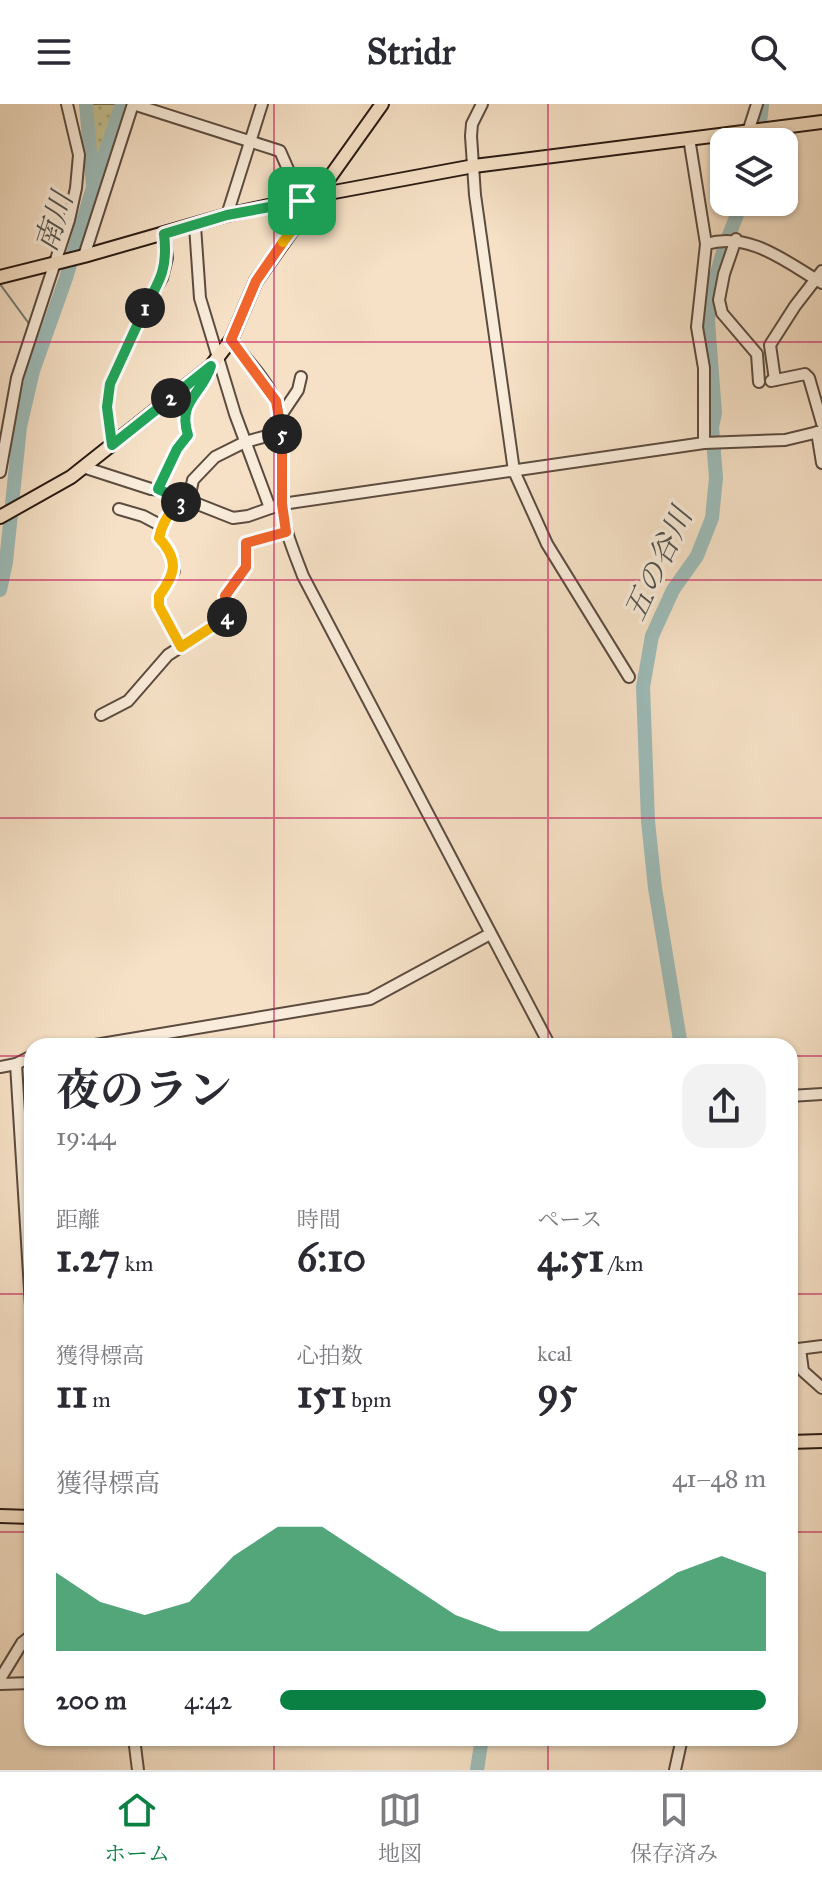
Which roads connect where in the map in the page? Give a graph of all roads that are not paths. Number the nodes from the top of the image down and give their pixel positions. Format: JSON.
{"nodes":[{"id":1,"x":67,"y":104,"type":"edge"},
{"id":2,"x":133,"y":104,"type":"edge"},
{"id":3,"x":262,"y":104,"type":"edge"},
{"id":4,"x":382,"y":104,"type":"edge"},
{"id":5,"x":482,"y":104,"type":"edge"},
{"id":6,"x":757,"y":104,"type":"edge"},
{"id":7,"x":822,"y":122,"type":"edge"},
{"id":8,"x":749,"y":128,"type":"edge"},
{"id":9,"x":779,"y":128,"type":"edge"},
{"id":10,"x":710,"y":136,"type":"edge"},
{"id":11,"x":689,"y":138,"type":"junction"},
{"id":12,"x":249,"y":143,"type":"junction"},
{"id":13,"x":474,"y":166,"type":"junction"},
{"id":14,"x":318,"y":195,"type":"junction"},
{"id":15,"x":302,"y":201,"type":"junction"},
{"id":16,"x":227,"y":215,"type":"junction"},
{"id":17,"x":195,"y":226,"type":"junction"},
{"id":18,"x":164,"y":234,"type":"junction"},
{"id":19,"x":736,"y":239,"type":"junction"},
{"id":20,"x":710,"y":242,"type":"junction"},
{"id":21,"x":84,"y":256,"type":"junction"},
{"id":22,"x":58,"y":262,"type":"junction"},
{"id":23,"x":0,"y":277,"type":"edge"},
{"id":24,"x":820,"y":278,"type":"edge"},
{"id":25,"x":231,"y":340,"type":"junction"},
{"id":26,"x":215,"y":362,"type":"junction"},
{"id":27,"x":301,"y":377,"type":"dead end"},
{"id":28,"x":768,"y":381,"type":"junction"},
{"id":29,"x":279,"y":417,"type":"junction"},
{"id":30,"x":820,"y":428,"type":"edge"},
{"id":31,"x":245,"y":442,"type":"junction"},
{"id":32,"x":704,"y":443,"type":"junction"},
{"id":33,"x":112,"y":445,"type":"junction"},
{"id":34,"x":822,"y":463,"type":"edge"},
{"id":35,"x":83,"y":467,"type":"junction"},
{"id":36,"x":514,"y":471,"type":"junction"},
{"id":37,"x":0,"y":472,"type":"edge"},
{"id":38,"x":158,"y":489,"type":"junction"},
{"id":39,"x":184,"y":501,"type":"junction"},
{"id":40,"x":282,"y":504,"type":"junction"},
{"id":41,"x":270,"y":508,"type":"junction"},
{"id":42,"x":119,"y":509,"type":"dead end"},
{"id":43,"x":0,"y":517,"type":"edge"},
{"id":44,"x":162,"y":526,"type":"junction"},
{"id":45,"x":286,"y":532,"type":"junction"},
{"id":46,"x":181,"y":647,"type":"junction"},
{"id":47,"x":629,"y":677,"type":"dead end"},
{"id":48,"x":101,"y":715,"type":"dead end"},
{"id":49,"x":490,"y":934,"type":"junction"},
{"id":50,"x":137,"y":1038,"type":"edge"},
{"id":51,"x":546,"y":1038,"type":"edge"},
{"id":52,"x":24,"y":1060,"type":"edge"},
{"id":53,"x":16,"y":1064,"type":"junction"},
{"id":54,"x":0,"y":1067,"type":"edge"},
{"id":55,"x":822,"y":1094,"type":"edge"},
{"id":56,"x":798,"y":1096,"type":"edge"},
{"id":57,"x":24,"y":1193,"type":"edge"},
{"id":58,"x":822,"y":1346,"type":"edge"},
{"id":59,"x":798,"y":1349,"type":"edge"},
{"id":60,"x":798,"y":1357,"type":"edge"},
{"id":61,"x":822,"y":1388,"type":"edge"},
{"id":62,"x":822,"y":1441,"type":"edge"},
{"id":63,"x":798,"y":1442,"type":"edge"},
{"id":64,"x":0,"y":1516,"type":"edge"},
{"id":65,"x":24,"y":1517,"type":"edge"},
{"id":66,"x":24,"y":1641,"type":"edge"},
{"id":67,"x":0,"y":1681,"type":"edge"},
{"id":68,"x":24,"y":1682,"type":"edge"},
{"id":69,"x":135,"y":1746,"type":"edge"},
{"id":70,"x":680,"y":1746,"type":"edge"},
{"id":71,"x":138,"y":1770,"type":"edge"},
{"id":72,"x":675,"y":1770,"type":"edge"}],
"edges":[{"from":1,"to":22,"type":"street"},
{"from":2,"to":12,"type":"street"},
{"from":2,"to":21,"type":"street"},
{"from":3,"to":12,"type":"street"},
{"from":4,"to":14,"type":"main road"},
{"from":5,"to":13,"type":"street"},
{"from":6,"to":8,"type":"street"},
{"from":7,"to":9,"type":"main road"},
{"from":10,"to":11,"type":"main road"},
{"from":11,"to":13,"type":"main road"},
{"from":11,"to":20,"type":"street"},
{"from":12,"to":15,"type":"street"},
{"from":12,"to":16,"type":"street"},
{"from":13,"to":14,"type":"main road"},
{"from":13,"to":36,"type":"street"},
{"from":14,"to":15,"type":"main road"},
{"from":14,"to":25,"type":"main road"},
{"from":15,"to":16,"type":"main road"},
{"from":16,"to":17,"type":"main road"},
{"from":17,"to":18,"type":"main road"},
{"from":17,"to":26,"type":"street"},
{"from":18,"to":21,"type":"main road"},
{"from":18,"to":33,"type":"street"},
{"from":19,"to":20,"type":"street"},
{"from":19,"to":24,"type":"street"},
{"from":19,"to":28,"type":"street"},
{"from":20,"to":32,"type":"street"},
{"from":21,"to":22,"type":"main road"},
{"from":22,"to":23,"type":"main road"},
{"from":22,"to":37,"type":"street"},
{"from":24,"to":28,"type":"street"},
{"from":25,"to":26,"type":"main road"},
{"from":25,"to":29,"type":"street"},
{"from":26,"to":31,"type":"street"},
{"from":26,"to":33,"type":"main road"},
{"from":26,"to":38,"type":"street"},
{"from":27,"to":29,"type":"street"},
{"from":28,"to":30,"type":"street"},
{"from":29,"to":31,"type":"street"},
{"from":29,"to":40,"type":"street"},
{"from":30,"to":32,"type":"street"},
{"from":30,"to":34,"type":"street"},
{"from":31,"to":39,"type":"street"},
{"from":31,"to":41,"type":"street"},
{"from":32,"to":36,"type":"street"},
{"from":33,"to":35,"type":"main road"},
{"from":35,"to":38,"type":"street"},
{"from":35,"to":43,"type":"main road"},
{"from":36,"to":40,"type":"street"},
{"from":36,"to":47,"type":"street"},
{"from":38,"to":39,"type":"street"},
{"from":39,"to":41,"type":"street"},
{"from":39,"to":44,"type":"street"},
{"from":40,"to":41,"type":"street"},
{"from":40,"to":45,"type":"street"},
{"from":42,"to":44,"type":"street"},
{"from":44,"to":46,"type":"street"},
{"from":45,"to":46,"type":"street"},
{"from":45,"to":49,"type":"street"},
{"from":46,"to":48,"type":"street"},
{"from":49,"to":50,"type":"street"},
{"from":49,"to":51,"type":"street"},
{"from":52,"to":53,"type":"street"},
{"from":53,"to":54,"type":"street"},
{"from":53,"to":57,"type":"street"},
{"from":55,"to":56,"type":"street"},
{"from":58,"to":59,"type":"street"},
{"from":60,"to":61,"type":"street"},
{"from":62,"to":63,"type":"main road"},
{"from":64,"to":65,"type":"main road"},
{"from":66,"to":67,"type":"street"},
{"from":67,"to":68,"type":"street"},
{"from":69,"to":71,"type":"street"},
{"from":70,"to":72,"type":"street"}]}
